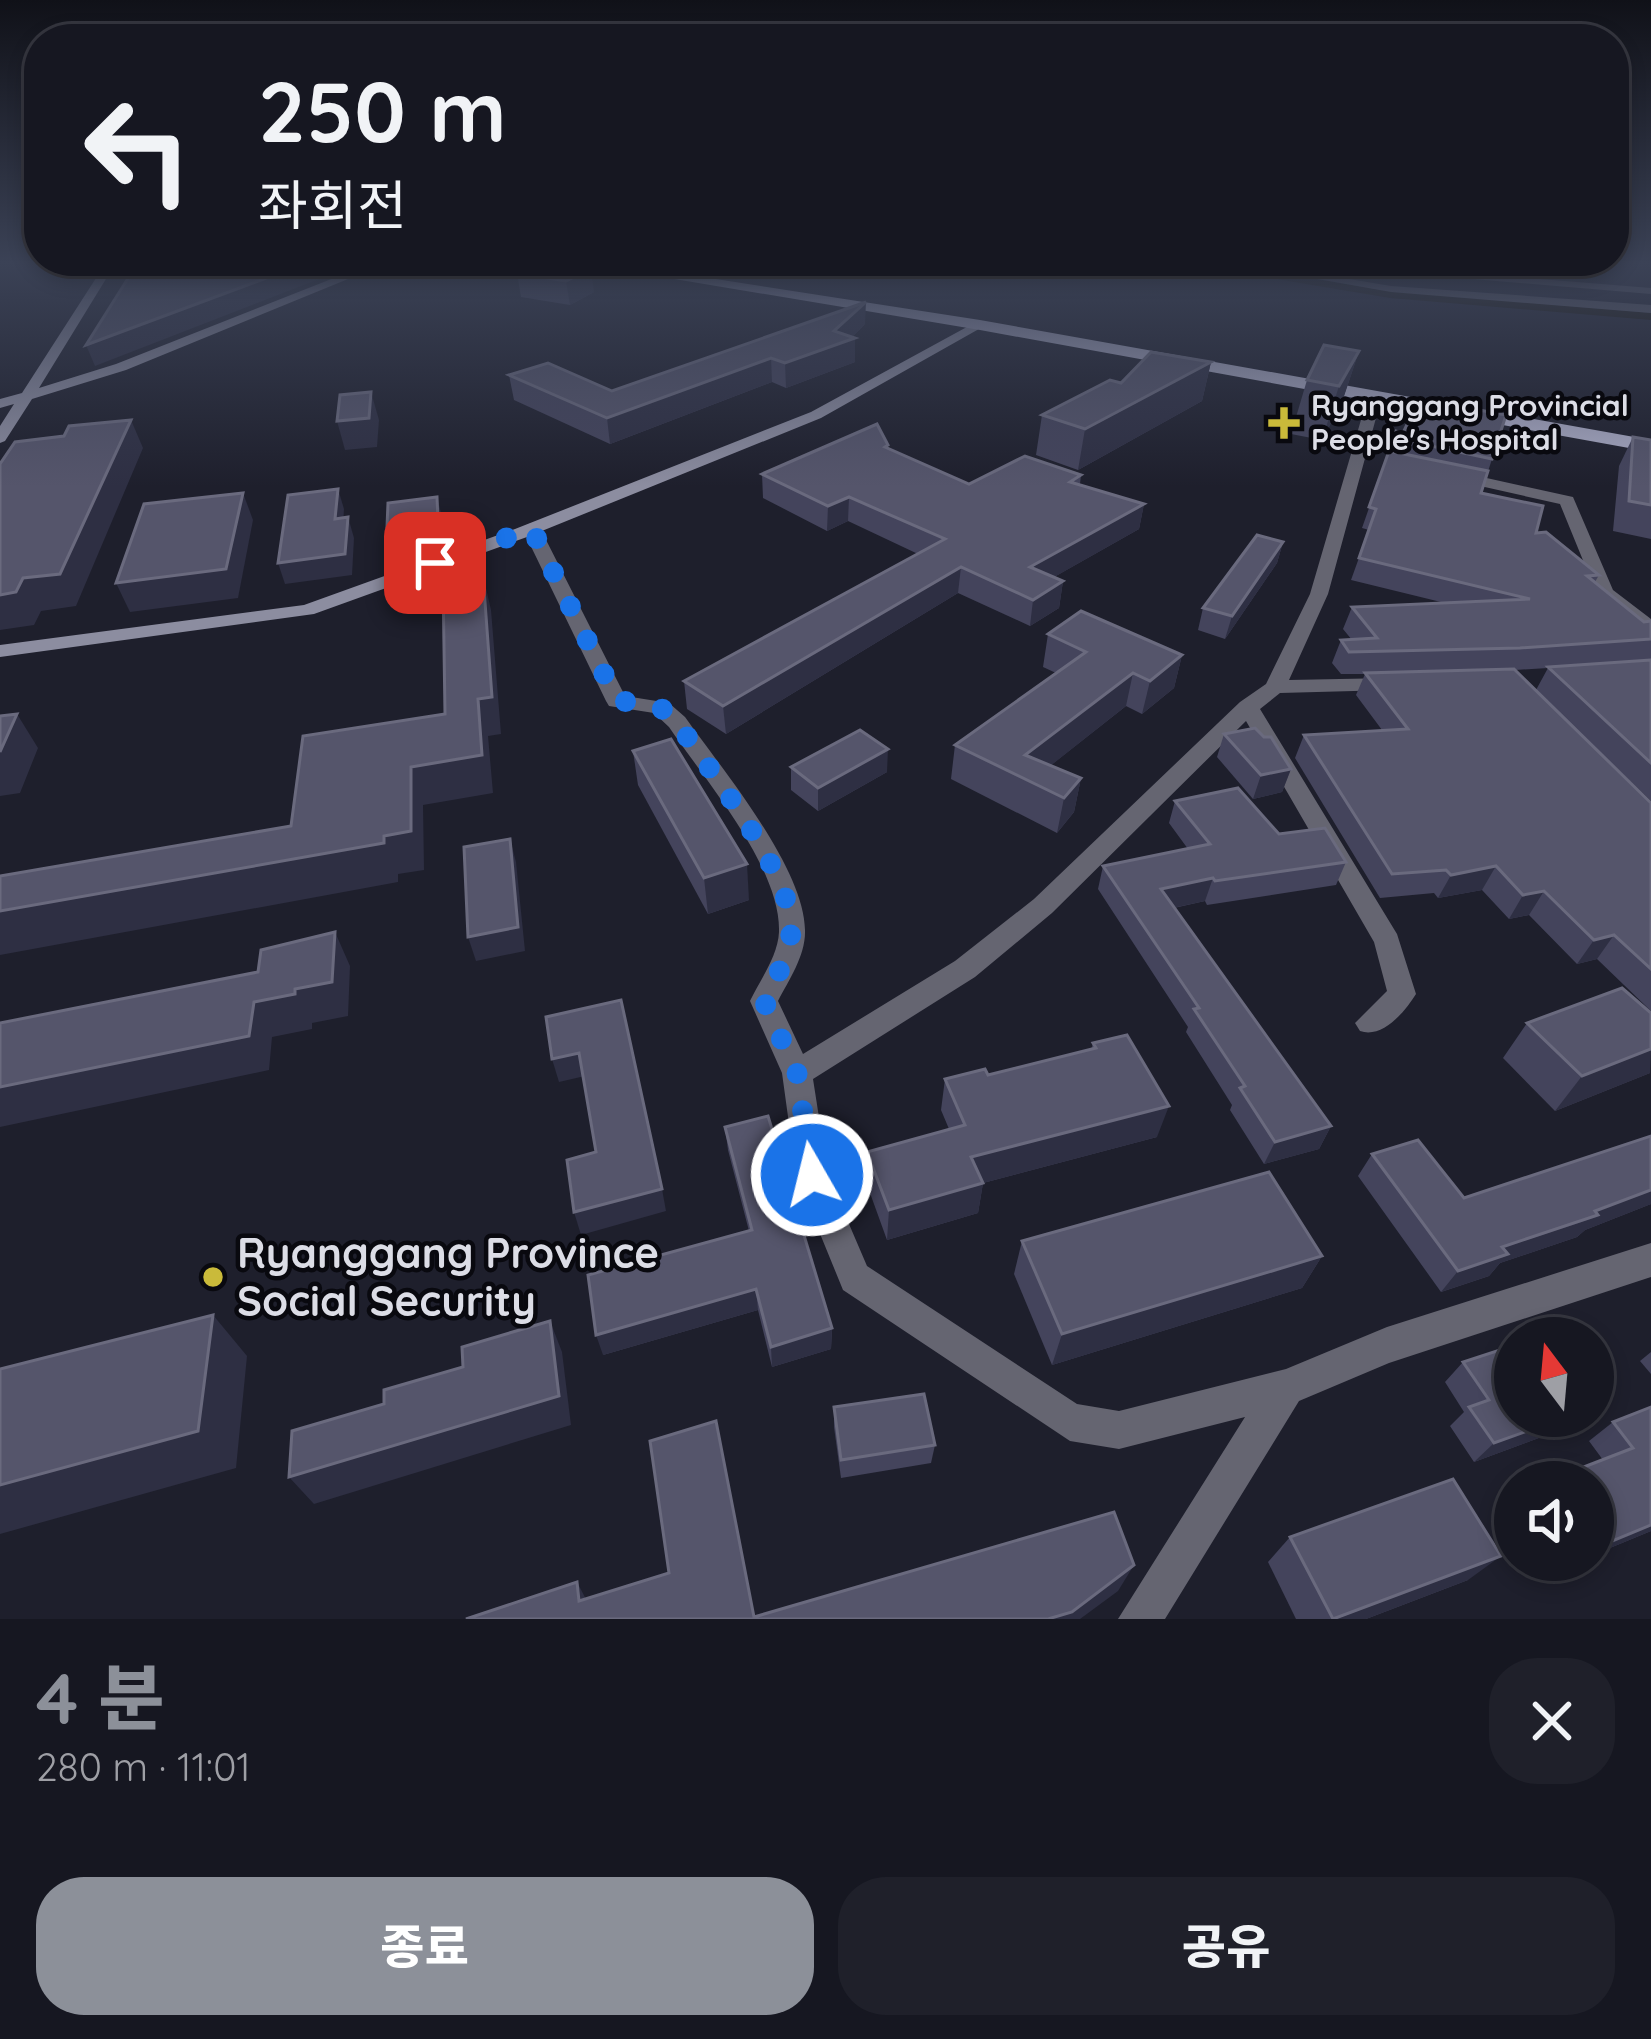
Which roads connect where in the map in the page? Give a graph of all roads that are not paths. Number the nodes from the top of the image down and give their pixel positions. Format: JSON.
{"nodes":[{"id":1,"x":64,"y":337,"type":"edge"},
{"id":2,"x":198,"y":337,"type":"edge"},
{"id":3,"x":959,"y":337,"type":"edge"},
{"id":4,"x":1044,"y":337,"type":"edge"},
{"id":5,"x":1375,"y":396,"type":"junction"},
{"id":6,"x":25,"y":399,"type":"junction"},
{"id":7,"x":0,"y":404,"type":"edge"},
{"id":8,"x":0,"y":438,"type":"edge"},
{"id":9,"x":1651,"y":446,"type":"edge"},
{"id":10,"x":1431,"y":472,"type":"edge"},
{"id":11,"x":532,"y":529,"type":"junction"},
{"id":12,"x":1651,"y":629,"type":"edge"},
{"id":13,"x":0,"y":651,"type":"edge"},
{"id":14,"x":1416,"y":683,"type":"edge"},
{"id":15,"x":1275,"y":687,"type":"junction"},
{"id":16,"x":1248,"y":707,"type":"junction"},
{"id":17,"x":1370,"y":1023,"type":"dead end"},
{"id":18,"x":797,"y":1073,"type":"junction"},
{"id":19,"x":1651,"y":1260,"type":"edge"},
{"id":20,"x":1286,"y":1388,"type":"junction"},
{"id":21,"x":1139,"y":1619,"type":"edge"}],
"edges":[{"from":1,"to":6,"type":"main road"},
{"from":2,"to":6,"type":"main road"},
{"from":3,"to":11,"type":"main road"},
{"from":4,"to":5,"type":"main road"},
{"from":5,"to":9,"type":"main road"},
{"from":5,"to":15,"type":"street"},
{"from":6,"to":7,"type":"main road"},
{"from":6,"to":8,"type":"main road"},
{"from":10,"to":12,"type":"street"},
{"from":11,"to":13,"type":"main road"},
{"from":11,"to":18,"type":"street"},
{"from":14,"to":15,"type":"street"},
{"from":15,"to":16,"type":"street"},
{"from":16,"to":17,"type":"street"},
{"from":16,"to":18,"type":"street"},
{"from":18,"to":20,"type":"street"},
{"from":19,"to":20,"type":"street"},
{"from":20,"to":21,"type":"street"}]}
